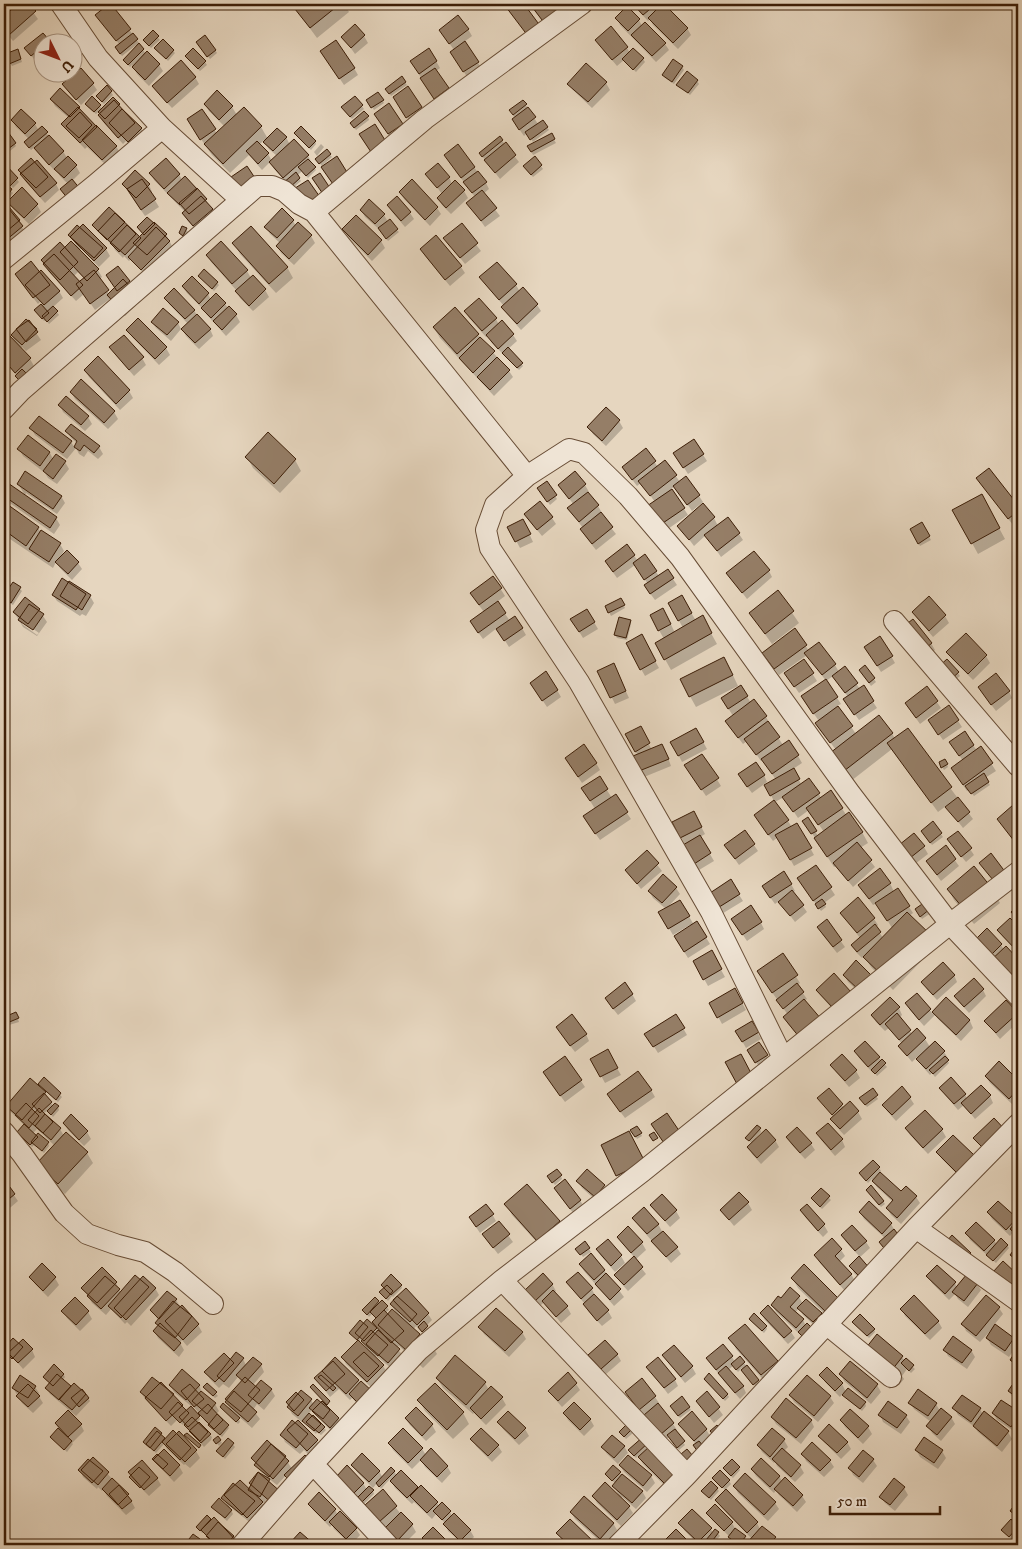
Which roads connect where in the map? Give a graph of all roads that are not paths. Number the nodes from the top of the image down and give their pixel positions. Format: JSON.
{"nodes":[{"id":1,"x":60,"y":4,"type":"edge"},
{"id":2,"x":582,"y":4,"type":"edge"},
{"id":3,"x":162,"y":128,"type":"junction"},
{"id":4,"x":241,"y":200,"type":"junction"},
{"id":5,"x":314,"y":212,"type":"junction"},
{"id":6,"x":4,"y":259,"type":"edge"},
{"id":7,"x":4,"y":409,"type":"edge"},
{"id":8,"x":527,"y":476,"type":"junction"},
{"id":9,"x":894,"y":621,"type":"dead end"},
{"id":10,"x":1018,"y":766,"type":"edge"},
{"id":11,"x":1018,"y":872,"type":"edge"},
{"id":12,"x":950,"y":924,"type":"junction"},
{"id":13,"x":1018,"y":996,"type":"edge"},
{"id":14,"x":783,"y":1058,"type":"junction"},
{"id":15,"x":1018,"y":1124,"type":"edge"},
{"id":16,"x":4,"y":1132,"type":"edge"},
{"id":17,"x":916,"y":1228,"type":"junction"},
{"id":18,"x":502,"y":1280,"type":"junction"},
{"id":19,"x":1018,"y":1301,"type":"edge"},
{"id":20,"x":213,"y":1304,"type":"dead end"},
{"id":21,"x":826,"y":1324,"type":"junction"},
{"id":22,"x":891,"y":1377,"type":"dead end"},
{"id":23,"x":313,"y":1464,"type":"junction"},
{"id":24,"x":687,"y":1476,"type":"junction"},
{"id":25,"x":242,"y":1545,"type":"edge"},
{"id":26,"x":388,"y":1545,"type":"edge"},
{"id":27,"x":618,"y":1545,"type":"edge"}],
"edges":[{"from":1,"to":3,"type":"street"},
{"from":2,"to":5,"type":"street"},
{"from":3,"to":4,"type":"street"},
{"from":3,"to":6,"type":"street"},
{"from":4,"to":5,"type":"street"},
{"from":4,"to":7,"type":"street"},
{"from":5,"to":8,"type":"street"},
{"from":8,"to":12,"type":"street"},
{"from":8,"to":14,"type":"street"},
{"from":9,"to":10,"type":"street"},
{"from":11,"to":12,"type":"street"},
{"from":12,"to":13,"type":"street"},
{"from":12,"to":14,"type":"street"},
{"from":14,"to":18,"type":"street"},
{"from":15,"to":17,"type":"street"},
{"from":16,"to":20,"type":"street"},
{"from":17,"to":19,"type":"street"},
{"from":17,"to":21,"type":"street"},
{"from":18,"to":23,"type":"street"},
{"from":18,"to":24,"type":"street"},
{"from":21,"to":22,"type":"street"},
{"from":21,"to":24,"type":"street"},
{"from":23,"to":25,"type":"street"},
{"from":23,"to":26,"type":"street"},
{"from":24,"to":27,"type":"street"}]}
